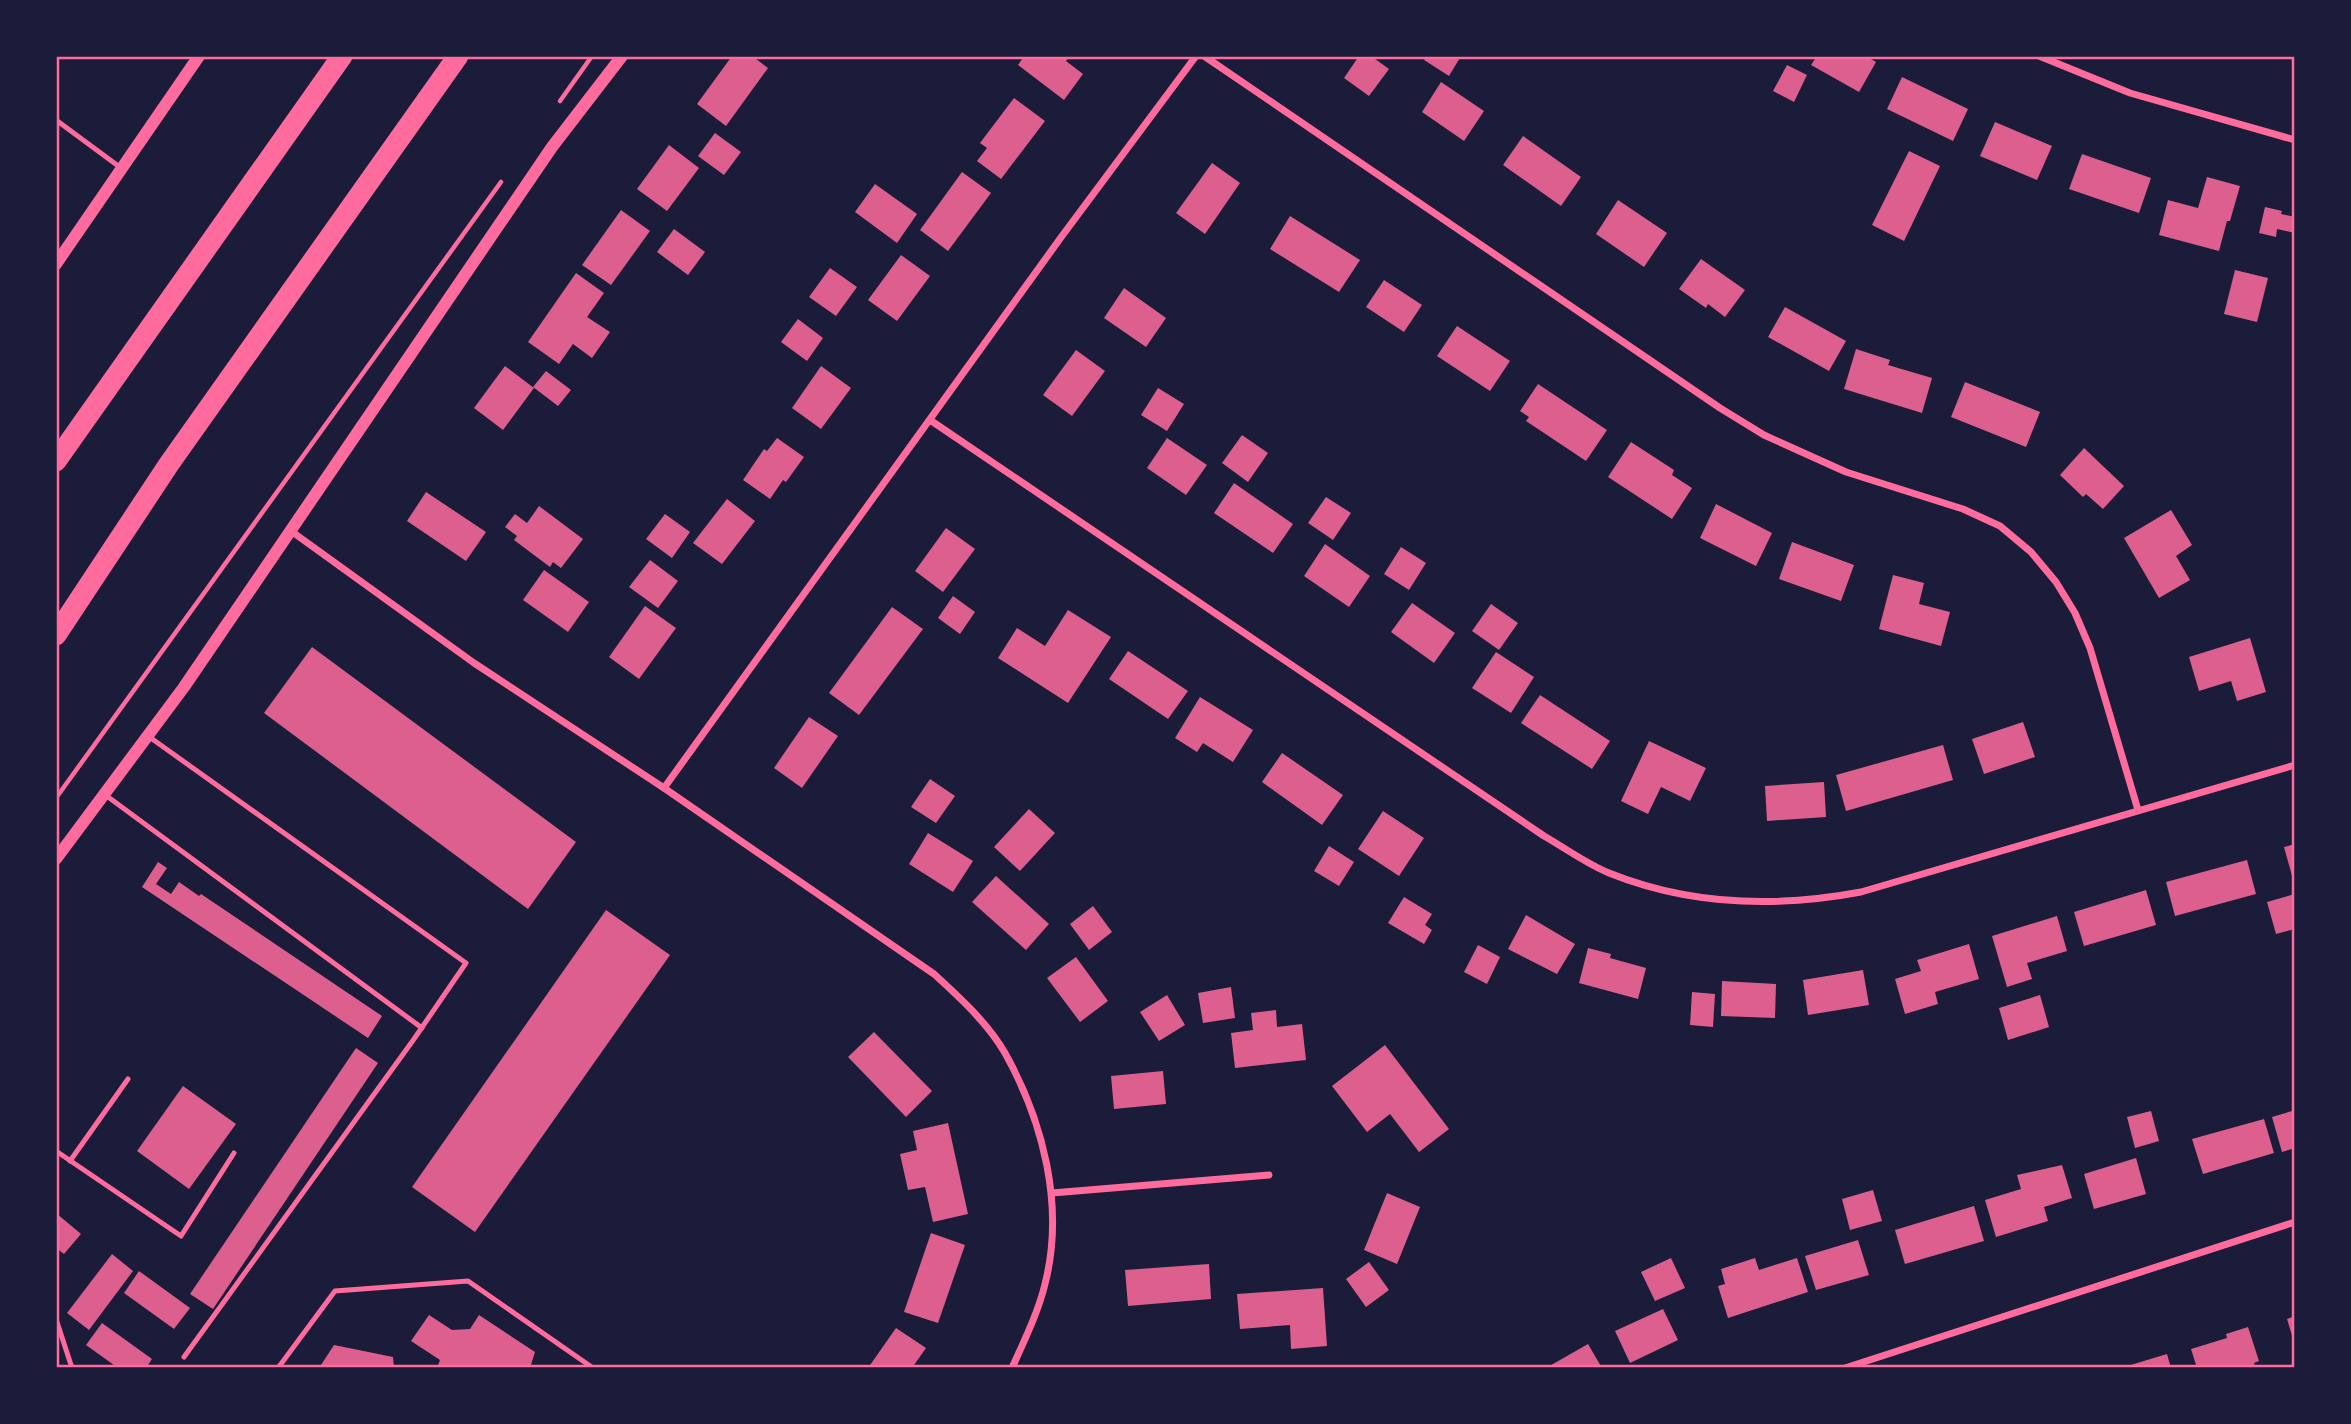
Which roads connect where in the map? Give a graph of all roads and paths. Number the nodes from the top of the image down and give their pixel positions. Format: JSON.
{"nodes":[{"id":1,"x":199,"y":56,"type":"edge"},
{"id":2,"x":342,"y":56,"type":"edge"},
{"id":3,"x":458,"y":56,"type":"edge"},
{"id":4,"x":592,"y":56,"type":"edge"},
{"id":5,"x":622,"y":56,"type":"edge"},
{"id":6,"x":1196,"y":56,"type":"edge"},
{"id":7,"x":1204,"y":56,"type":"edge"},
{"id":8,"x":2039,"y":56,"type":"edge"},
{"id":9,"x":559,"y":101,"type":"dead end"},
{"id":10,"x":56,"y":120,"type":"edge"},
{"id":11,"x":2295,"y":140,"type":"edge"},
{"id":12,"x":121,"y":168,"type":"junction"},
{"id":13,"x":502,"y":181,"type":"dead end"},
{"id":14,"x":56,"y":264,"type":"edge"},
{"id":15,"x":930,"y":420,"type":"junction"},
{"id":16,"x":56,"y":461,"type":"edge"},
{"id":17,"x":291,"y":531,"type":"junction"},
{"id":18,"x":56,"y":635,"type":"edge"},
{"id":19,"x":148,"y":736,"type":"junction"},
{"id":20,"x":2295,"y":765,"type":"edge"},
{"id":21,"x":664,"y":788,"type":"junction"},
{"id":22,"x":104,"y":794,"type":"junction"},
{"id":23,"x":56,"y":798,"type":"edge"},
{"id":24,"x":2138,"y":810,"type":"junction"},
{"id":25,"x":56,"y":859,"type":"edge"},
{"id":26,"x":422,"y":1028,"type":"junction"},
{"id":27,"x":128,"y":1079,"type":"dead end"},
{"id":28,"x":56,"y":1151,"type":"edge"},
{"id":29,"x":234,"y":1153,"type":"dead end"},
{"id":30,"x":70,"y":1161,"type":"junction"},
{"id":31,"x":1269,"y":1175,"type":"dead end"},
{"id":32,"x":1052,"y":1194,"type":"junction"},
{"id":33,"x":2295,"y":1222,"type":"edge"},
{"id":34,"x":56,"y":1320,"type":"edge"},
{"id":35,"x":58,"y":1332,"type":"edge"},
{"id":36,"x":184,"y":1357,"type":"dead end"},
{"id":37,"x":72,"y":1368,"type":"edge"},
{"id":38,"x":278,"y":1368,"type":"edge"},
{"id":39,"x":593,"y":1368,"type":"edge"},
{"id":40,"x":1012,"y":1368,"type":"edge"},
{"id":41,"x":1845,"y":1368,"type":"edge"}],
"edges":[{"from":1,"to":12,"type":"street"},
{"from":2,"to":16,"type":"highway"},
{"from":3,"to":18,"type":"highway"},
{"from":4,"to":9,"type":"path"},
{"from":5,"to":17,"type":"street"},
{"from":6,"to":15,"type":"street"},
{"from":7,"to":24,"type":"street"},
{"from":8,"to":11,"type":"street"},
{"from":10,"to":12,"type":"lane"},
{"from":12,"to":14,"type":"street"},
{"from":13,"to":23,"type":"path"},
{"from":15,"to":21,"type":"street"},
{"from":15,"to":24,"type":"street"},
{"from":17,"to":19,"type":"street"},
{"from":17,"to":21,"type":"street"},
{"from":19,"to":22,"type":"street"},
{"from":19,"to":26,"type":"lane"},
{"from":20,"to":24,"type":"street"},
{"from":21,"to":32,"type":"street"},
{"from":22,"to":25,"type":"street"},
{"from":22,"to":26,"type":"lane"},
{"from":26,"to":36,"type":"lane"},
{"from":27,"to":30,"type":"lane"},
{"from":28,"to":30,"type":"lane"},
{"from":29,"to":30,"type":"lane"},
{"from":31,"to":32,"type":"street"},
{"from":32,"to":40,"type":"street"},
{"from":33,"to":41,"type":"street"},
{"from":34,"to":35,"type":"lane"},
{"from":35,"to":37,"type":"lane"},
{"from":38,"to":39,"type":"lane"}]}
